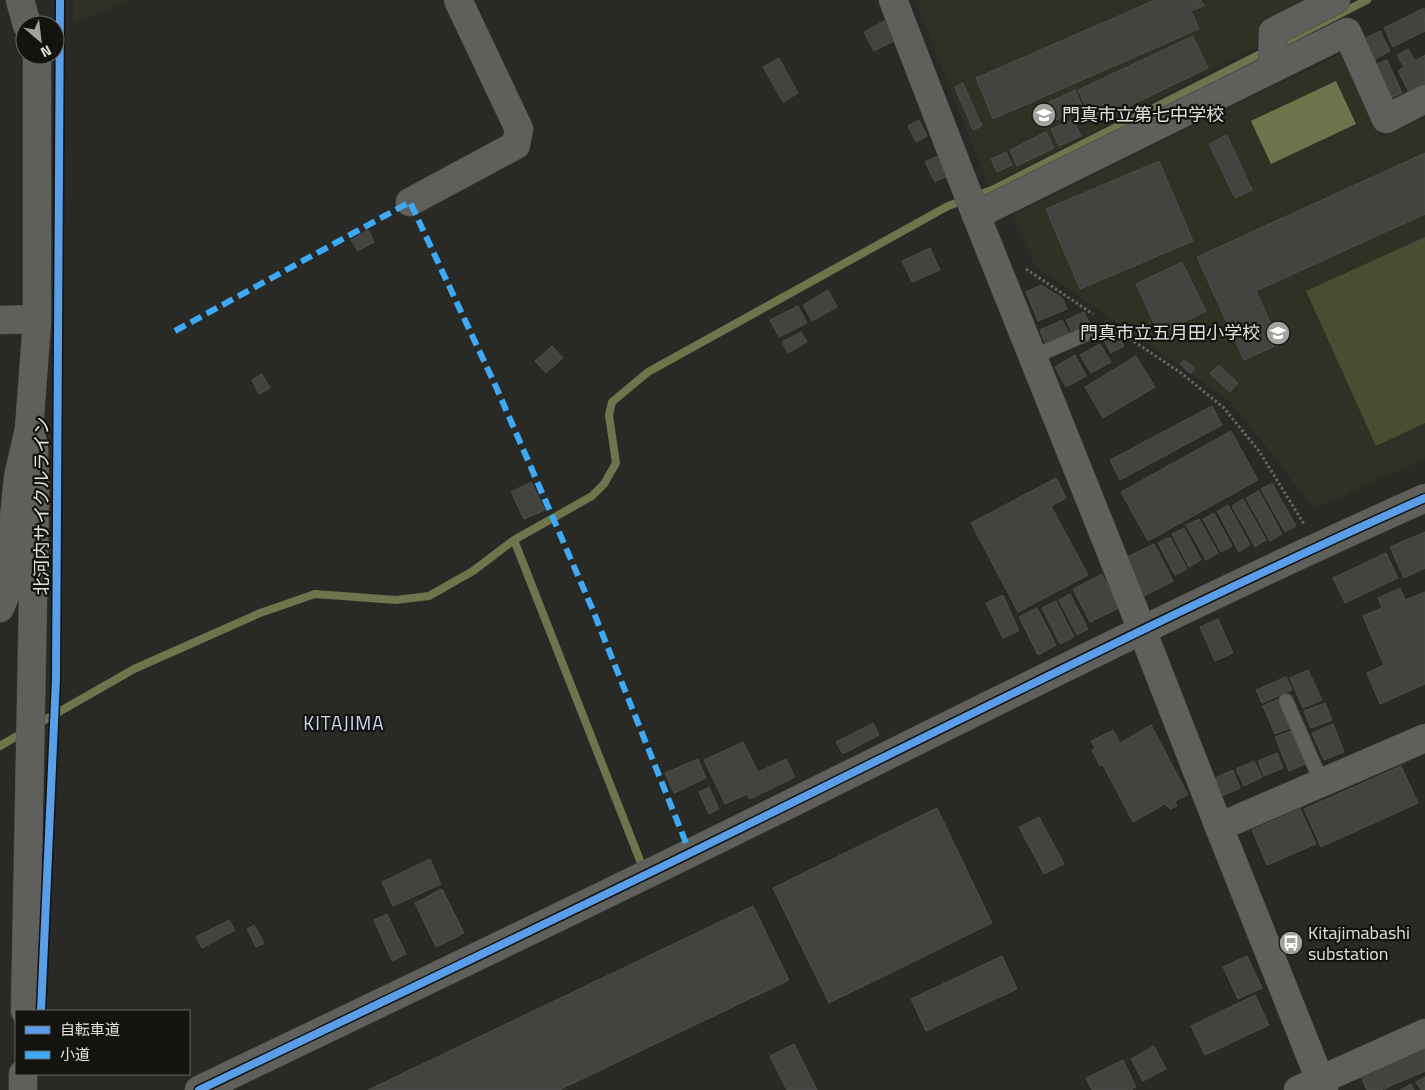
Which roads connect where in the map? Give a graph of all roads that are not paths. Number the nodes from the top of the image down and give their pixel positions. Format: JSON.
{"nodes":[{"id":1,"x":20,"y":0,"type":"edge"},
{"id":2,"x":38,"y":0,"type":"edge"},
{"id":3,"x":458,"y":0,"type":"edge"},
{"id":4,"x":893,"y":0,"type":"edge"},
{"id":5,"x":1336,"y":0,"type":"edge"},
{"id":6,"x":24,"y":15,"type":"edge"},
{"id":7,"x":38,"y":15,"type":"edge"},
{"id":8,"x":37,"y":65,"type":"edge"},
{"id":9,"x":1272,"y":69,"type":"junction"},
{"id":10,"x":1425,"y":99,"type":"edge"},
{"id":11,"x":410,"y":202,"type":"dead end"},
{"id":12,"x":976,"y":214,"type":"junction"},
{"id":13,"x":37,"y":319,"type":"junction"},
{"id":14,"x":0,"y":320,"type":"edge"},
{"id":15,"x":1088,"y":333,"type":"dead end"},
{"id":16,"x":1033,"y":357,"type":"junction"},
{"id":17,"x":29,"y":429,"type":"junction"},
{"id":18,"x":1425,"y":498,"type":"edge"},
{"id":19,"x":0,"y":608,"type":"edge"},
{"id":20,"x":1142,"y":630,"type":"junction"},
{"id":21,"x":1286,"y":701,"type":"dead end"},
{"id":22,"x":1424,"y":741,"type":"edge"},
{"id":23,"x":1322,"y":783,"type":"junction"},
{"id":24,"x":1219,"y":827,"type":"junction"},
{"id":25,"x":25,"y":1010,"type":"edge"},
{"id":26,"x":1425,"y":1033,"type":"edge"},
{"id":27,"x":23,"y":1075,"type":"edge"},
{"id":28,"x":1314,"y":1087,"type":"edge"},
{"id":29,"x":23,"y":1090,"type":"edge"},
{"id":30,"x":199,"y":1090,"type":"edge"}],
"edges":[{"from":1,"to":6,"type":"street"},
{"from":2,"to":7,"type":"street"},
{"from":3,"to":11,"type":"street"},
{"from":4,"to":12,"type":"street"},
{"from":5,"to":9,"type":"street"},
{"from":8,"to":13,"type":"street"},
{"from":9,"to":10,"type":"street"},
{"from":9,"to":12,"type":"street"},
{"from":12,"to":16,"type":"street"},
{"from":13,"to":14,"type":"street"},
{"from":13,"to":17,"type":"street"},
{"from":15,"to":16,"type":"lane"},
{"from":16,"to":20,"type":"street"},
{"from":17,"to":19,"type":"street"},
{"from":17,"to":25,"type":"street"},
{"from":18,"to":20,"type":"street"},
{"from":20,"to":24,"type":"street"},
{"from":20,"to":30,"type":"street"},
{"from":21,"to":23,"type":"lane"},
{"from":22,"to":23,"type":"street"},
{"from":23,"to":24,"type":"street"},
{"from":24,"to":28,"type":"street"},
{"from":26,"to":28,"type":"street"},
{"from":27,"to":29,"type":"street"}]}
